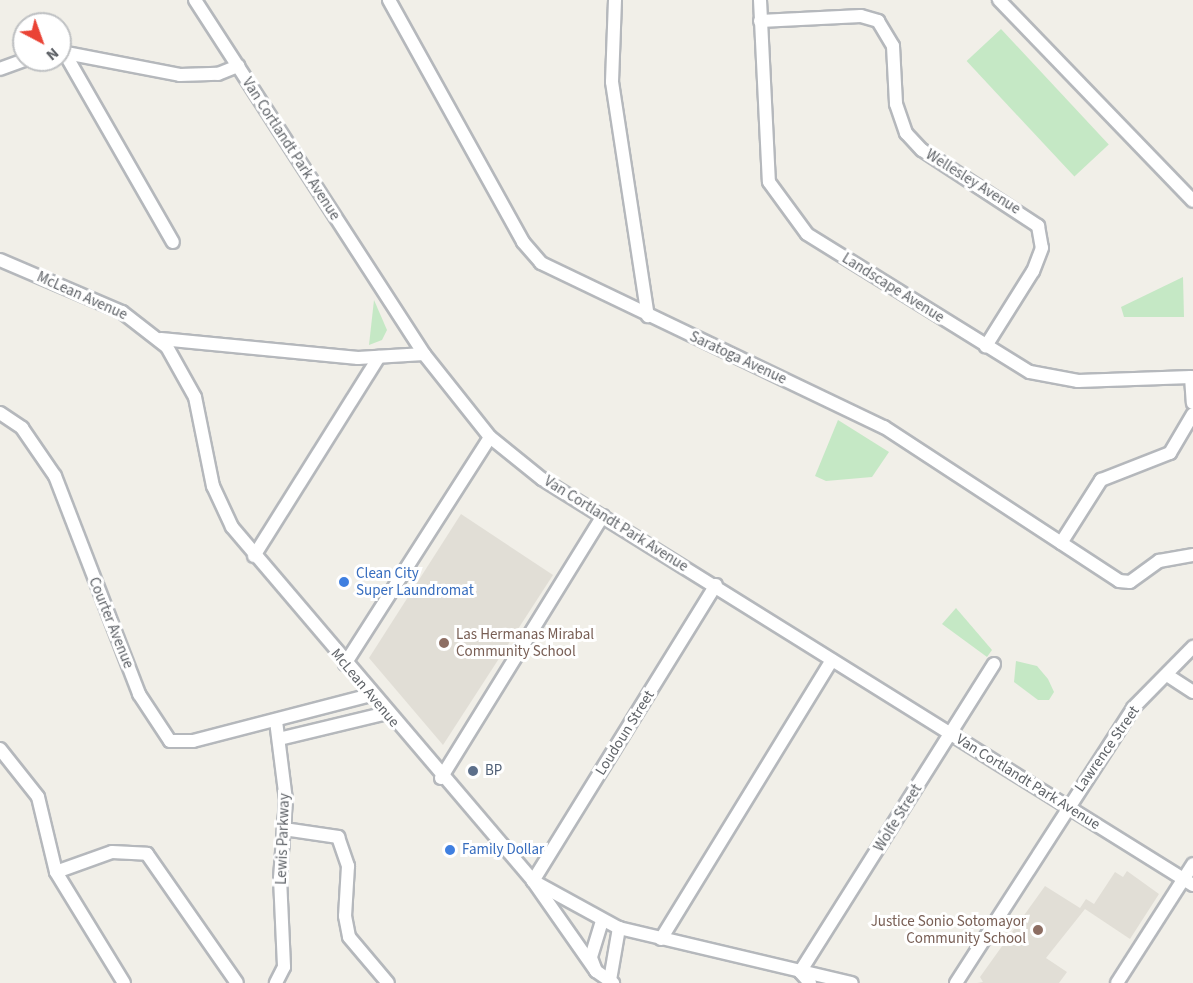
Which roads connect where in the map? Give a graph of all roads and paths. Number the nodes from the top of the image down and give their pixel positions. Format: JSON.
{"nodes":[{"id":1,"x":195,"y":0,"type":"edge"},
{"id":2,"x":389,"y":0,"type":"edge"},
{"id":3,"x":615,"y":0,"type":"edge"},
{"id":4,"x":760,"y":0,"type":"edge"},
{"id":5,"x":999,"y":0,"type":"edge"},
{"id":6,"x":760,"y":21,"type":"junction"},
{"id":7,"x":72,"y":54,"type":"edge"},
{"id":8,"x":238,"y":66,"type":"junction"},
{"id":9,"x":72,"y":69,"type":"edge"},
{"id":10,"x":1193,"y":201,"type":"edge"},
{"id":11,"x":174,"y":242,"type":"dead end"},
{"id":12,"x":0,"y":260,"type":"edge"},
{"id":13,"x":648,"y":316,"type":"junction"},
{"id":14,"x":161,"y":339,"type":"junction"},
{"id":15,"x":986,"y":346,"type":"junction"},
{"id":16,"x":424,"y":354,"type":"junction"},
{"id":17,"x":379,"y":357,"type":"junction"},
{"id":18,"x":1193,"y":403,"type":"edge"},
{"id":19,"x":0,"y":413,"type":"edge"},
{"id":20,"x":1193,"y":414,"type":"edge"},
{"id":21,"x":490,"y":437,"type":"junction"},
{"id":22,"x":603,"y":516,"type":"junction"},
{"id":23,"x":1061,"y":543,"type":"junction"},
{"id":24,"x":1193,"y":555,"type":"edge"},
{"id":25,"x":254,"y":556,"type":"junction"},
{"id":26,"x":717,"y":585,"type":"junction"},
{"id":27,"x":1193,"y":647,"type":"edge"},
{"id":28,"x":832,"y":660,"type":"junction"},
{"id":29,"x":345,"y":664,"type":"junction"},
{"id":30,"x":994,"y":664,"type":"dead end"},
{"id":31,"x":1167,"y":675,"type":"junction"},
{"id":32,"x":1193,"y":692,"type":"edge"},
{"id":33,"x":371,"y":695,"type":"junction"},
{"id":34,"x":387,"y":714,"type":"junction"},
{"id":35,"x":276,"y":721,"type":"junction"},
{"id":36,"x":951,"y":734,"type":"junction"},
{"id":37,"x":279,"y":739,"type":"junction"},
{"id":38,"x":0,"y":749,"type":"edge"},
{"id":39,"x":441,"y":778,"type":"junction"},
{"id":40,"x":1067,"y":808,"type":"junction"},
{"id":41,"x":284,"y":830,"type":"junction"},
{"id":42,"x":1193,"y":864,"type":"edge"},
{"id":43,"x":56,"y":872,"type":"junction"},
{"id":44,"x":1181,"y":877,"type":"junction"},
{"id":45,"x":533,"y":881,"type":"junction"},
{"id":46,"x":1193,"y":885,"type":"edge"},
{"id":47,"x":602,"y":921,"type":"junction"},
{"id":48,"x":619,"y":928,"type":"junction"},
{"id":49,"x":661,"y":939,"type":"junction"},
{"id":50,"x":596,"y":971,"type":"junction"},
{"id":51,"x":800,"y":972,"type":"junction"},
{"id":52,"x":612,"y":981,"type":"edge"},
{"id":53,"x":124,"y":983,"type":"edge"},
{"id":54,"x":237,"y":983,"type":"edge"},
{"id":55,"x":276,"y":983,"type":"edge"},
{"id":56,"x":388,"y":983,"type":"edge"},
{"id":57,"x":810,"y":983,"type":"edge"},
{"id":58,"x":852,"y":983,"type":"edge"},
{"id":59,"x":956,"y":983,"type":"edge"},
{"id":60,"x":1117,"y":983,"type":"edge"}],
"edges":[{"from":1,"to":8,"type":"street","name":"Van Cortlandt Park Avenue"},
{"from":2,"to":13,"type":"street","name":"Saratoga Avenue"},
{"from":3,"to":13,"type":"street"},
{"from":4,"to":6,"type":"street","name":"Landscape Avenue"},
{"from":5,"to":10,"type":"street"},
{"from":6,"to":15,"type":"street","name":"Landscape Avenue"},
{"from":6,"to":15,"type":"street","name":"Wellesley Avenue"},
{"from":7,"to":8,"type":"street"},
{"from":8,"to":16,"type":"street","name":"Van Cortlandt Park Avenue"},
{"from":9,"to":11,"type":"street"},
{"from":12,"to":14,"type":"street","name":"McLean Avenue"},
{"from":13,"to":23,"type":"street","name":"Saratoga Avenue"},
{"from":14,"to":17,"type":"street"},
{"from":14,"to":25,"type":"street","name":"McLean Avenue"},
{"from":15,"to":18,"type":"street","name":"Landscape Avenue"},
{"from":16,"to":17,"type":"street"},
{"from":16,"to":21,"type":"street","name":"Van Cortlandt Park Avenue"},
{"from":17,"to":25,"type":"street"},
{"from":19,"to":35,"type":"street","name":"Courter Avenue"},
{"from":20,"to":23,"type":"street"},
{"from":21,"to":22,"type":"street","name":"Van Cortlandt Park Avenue"},
{"from":21,"to":29,"type":"street"},
{"from":22,"to":26,"type":"street","name":"Van Cortlandt Park Avenue"},
{"from":22,"to":39,"type":"street"},
{"from":23,"to":24,"type":"street","name":"Saratoga Avenue"},
{"from":25,"to":29,"type":"street","name":"McLean Avenue"},
{"from":26,"to":28,"type":"street","name":"Van Cortlandt Park Avenue"},
{"from":26,"to":45,"type":"street","name":"Loudoun Street"},
{"from":27,"to":31,"type":"street","name":"Lawrence Street"},
{"from":28,"to":36,"type":"street","name":"Van Cortlandt Park Avenue"},
{"from":28,"to":49,"type":"street"},
{"from":29,"to":33,"type":"street","name":"McLean Avenue"},
{"from":30,"to":36,"type":"street","name":"Wolfe Street"},
{"from":31,"to":32,"type":"street"},
{"from":31,"to":40,"type":"street","name":"Lawrence Street"},
{"from":33,"to":34,"type":"street","name":"McLean Avenue"},
{"from":33,"to":35,"type":"street"},
{"from":34,"to":37,"type":"street"},
{"from":34,"to":39,"type":"street","name":"McLean Avenue"},
{"from":35,"to":37,"type":"street","name":"Lewis Parkway"},
{"from":36,"to":40,"type":"street","name":"Van Cortlandt Park Avenue"},
{"from":36,"to":51,"type":"street","name":"Wolfe Street"},
{"from":37,"to":41,"type":"street","name":"Lewis Parkway"},
{"from":38,"to":43,"type":"street"},
{"from":39,"to":45,"type":"street","name":"McLean Avenue"},
{"from":40,"to":44,"type":"street","name":"Van Cortlandt Park Avenue"},
{"from":40,"to":59,"type":"street","name":"Lawrence Street"},
{"from":41,"to":55,"type":"street","name":"Lewis Parkway"},
{"from":41,"to":56,"type":"street"},
{"from":42,"to":44,"type":"street"},
{"from":43,"to":53,"type":"street"},
{"from":43,"to":54,"type":"street"},
{"from":44,"to":46,"type":"street","name":"Van Cortlandt Park Avenue"},
{"from":44,"to":60,"type":"street"},
{"from":45,"to":47,"type":"street","name":"McLean Avenue"},
{"from":45,"to":50,"type":"street"},
{"from":47,"to":48,"type":"street","name":"McLean Avenue"},
{"from":47,"to":50,"type":"street"},
{"from":48,"to":49,"type":"street","name":"McLean Avenue"},
{"from":48,"to":52,"type":"street"},
{"from":49,"to":51,"type":"street","name":"McLean Avenue"},
{"from":50,"to":52,"type":"street"},
{"from":51,"to":57,"type":"street"},
{"from":51,"to":58,"type":"street","name":"McLean Avenue"}]}
